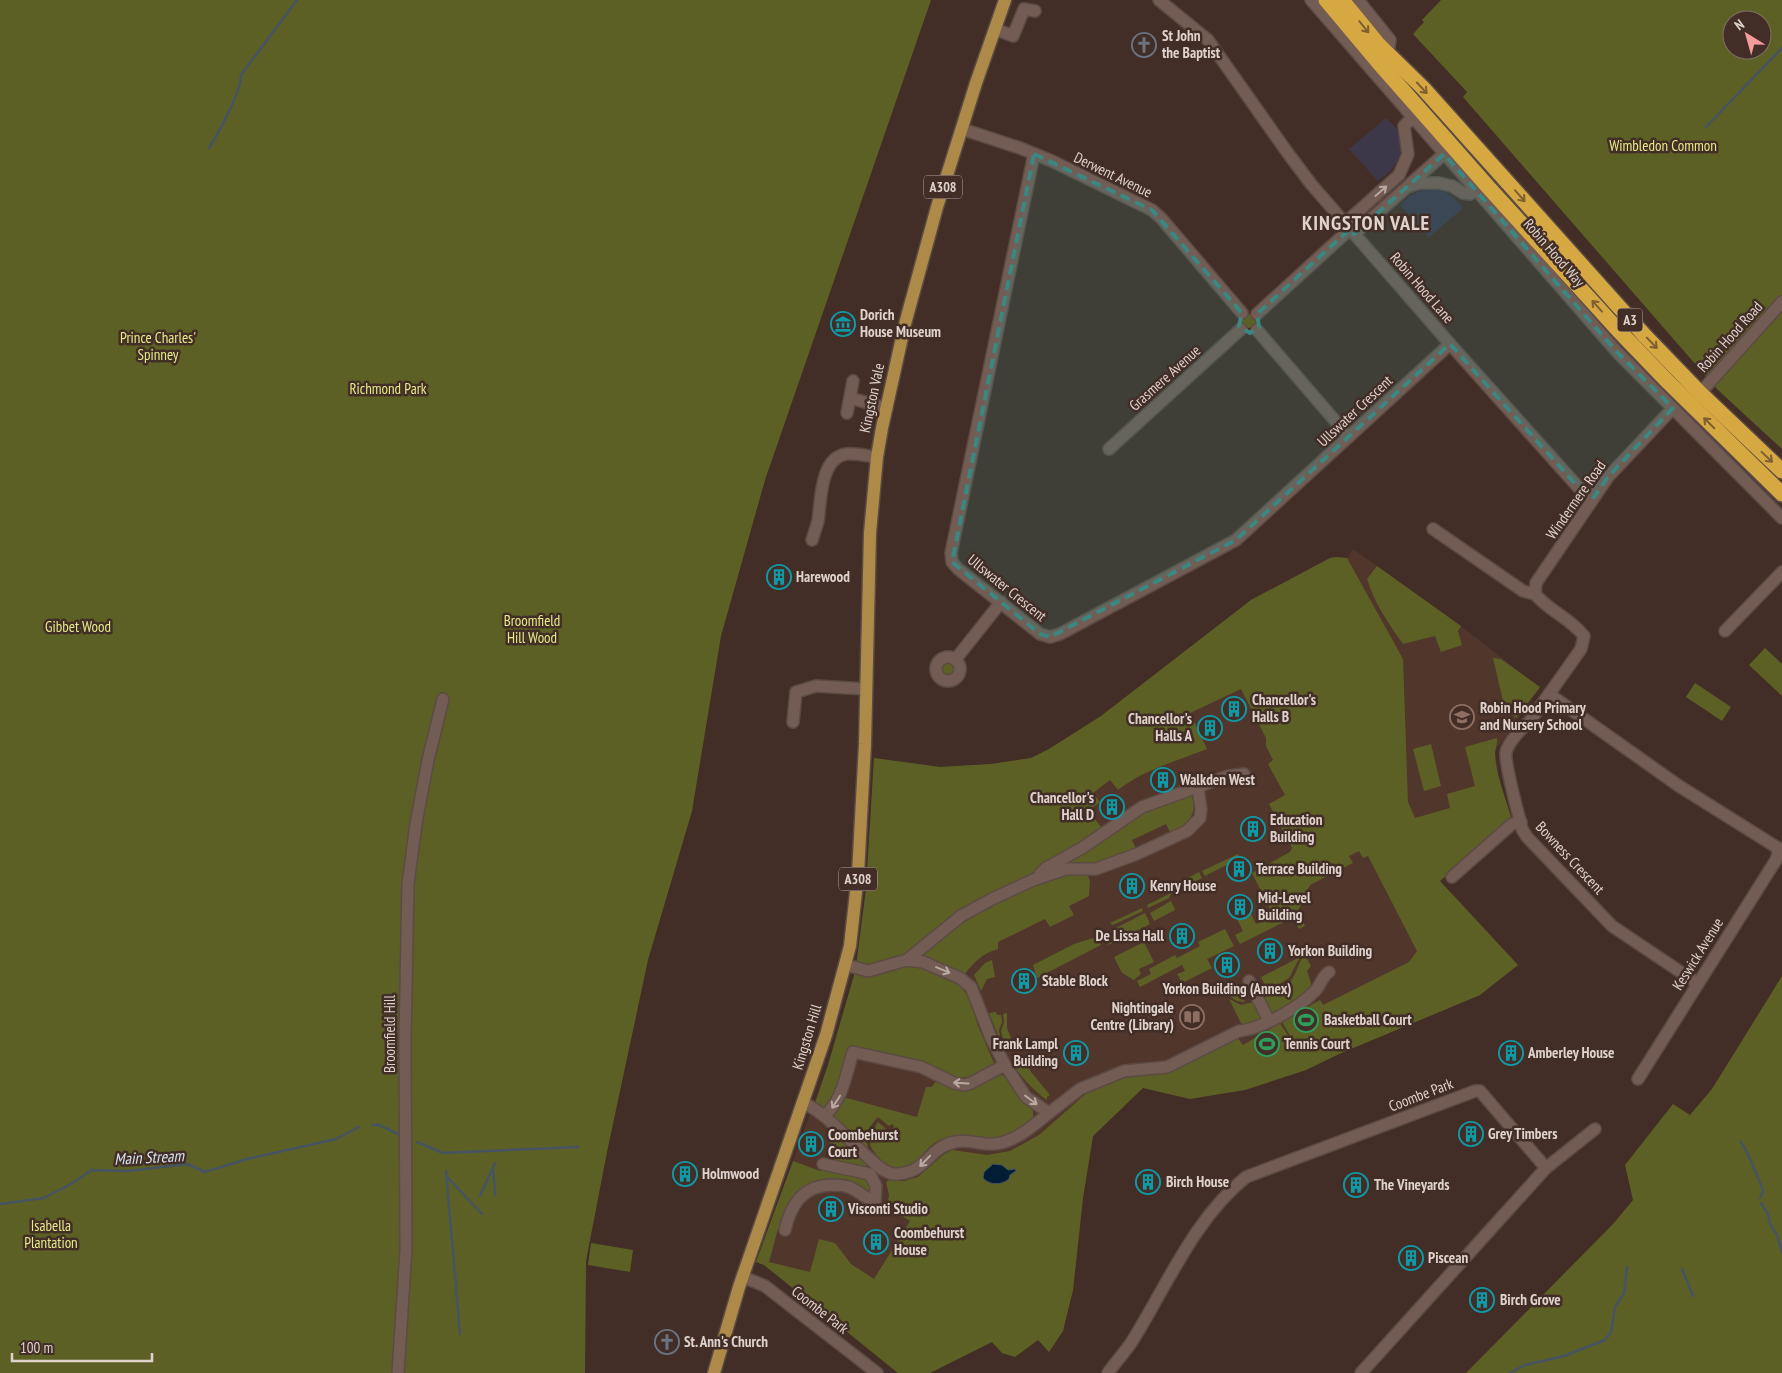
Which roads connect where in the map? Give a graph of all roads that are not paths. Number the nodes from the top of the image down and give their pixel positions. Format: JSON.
{"nodes":[{"id":1,"x":1005,"y":0,"type":"edge"},
{"id":2,"x":1159,"y":0,"type":"edge"},
{"id":3,"x":1311,"y":0,"type":"edge"},
{"id":4,"x":1326,"y":0,"type":"edge"},
{"id":5,"x":1342,"y":0,"type":"edge"},
{"id":6,"x":1358,"y":0,"type":"edge"},
{"id":7,"x":1035,"y":12,"type":"dead end"},
{"id":8,"x":995,"y":29,"type":"junction"},
{"id":9,"x":1388,"y":53,"type":"junction"},
{"id":10,"x":1411,"y":119,"type":"junction"},
{"id":11,"x":962,"y":129,"type":"junction"},
{"id":12,"x":1034,"y":154,"type":"junction"},
{"id":13,"x":1442,"y":156,"type":"junction"},
{"id":14,"x":1407,"y":187,"type":"junction"},
{"id":15,"x":1476,"y":190,"type":"junction"},
{"id":16,"x":1350,"y":228,"type":"junction"},
{"id":17,"x":1782,"y":302,"type":"edge"},
{"id":18,"x":1242,"y":313,"type":"junction"},
{"id":19,"x":1257,"y":314,"type":"junction"},
{"id":20,"x":1241,"y":329,"type":"junction"},
{"id":21,"x":1256,"y":330,"type":"junction"},
{"id":22,"x":1450,"y":344,"type":"junction"},
{"id":23,"x":853,"y":381,"type":"dead end"},
{"id":24,"x":1700,"y":393,"type":"junction"},
{"id":25,"x":850,"y":398,"type":"junction"},
{"id":26,"x":887,"y":408,"type":"junction"},
{"id":27,"x":1673,"y":408,"type":"junction"},
{"id":28,"x":847,"y":413,"type":"dead end"},
{"id":29,"x":1349,"y":437,"type":"junction"},
{"id":30,"x":1109,"y":449,"type":"dead end"},
{"id":31,"x":877,"y":457,"type":"junction"},
{"id":32,"x":1782,"y":471,"type":"edge"},
{"id":33,"x":1782,"y":494,"type":"edge"},
{"id":34,"x":1594,"y":497,"type":"junction"},
{"id":35,"x":1782,"y":518,"type":"edge"},
{"id":36,"x":1433,"y":529,"type":"dead end"},
{"id":37,"x":812,"y":540,"type":"dead end"},
{"id":38,"x":1782,"y":572,"type":"edge"},
{"id":39,"x":1535,"y":594,"type":"junction"},
{"id":40,"x":1001,"y":602,"type":"junction"},
{"id":41,"x":1725,"y":631,"type":"dead end"},
{"id":42,"x":955,"y":660,"type":"dead end"},
{"id":43,"x":866,"y":694,"type":"junction"},
{"id":44,"x":1549,"y":694,"type":"junction"},
{"id":45,"x":444,"y":700,"type":"dead end"},
{"id":46,"x":793,"y":722,"type":"dead end"},
{"id":47,"x":1244,"y":774,"type":"dead end"},
{"id":48,"x":1198,"y":788,"type":"junction"},
{"id":49,"x":1520,"y":822,"type":"junction"},
{"id":50,"x":1780,"y":848,"type":"edge"},
{"id":51,"x":1452,"y":877,"type":"dead end"},
{"id":52,"x":1033,"y":880,"type":"junction"},
{"id":53,"x":907,"y":960,"type":"junction"},
{"id":54,"x":846,"y":965,"type":"junction"},
{"id":55,"x":1329,"y":972,"type":"dead end"},
{"id":56,"x":1249,"y":981,"type":"dead end"},
{"id":57,"x":1697,"y":983,"type":"junction"},
{"id":58,"x":1269,"y":1022,"type":"junction"},
{"id":59,"x":1005,"y":1065,"type":"junction"},
{"id":60,"x":1638,"y":1079,"type":"dead end"},
{"id":61,"x":804,"y":1103,"type":"junction"},
{"id":62,"x":1049,"y":1113,"type":"junction"},
{"id":63,"x":824,"y":1116,"type":"junction"},
{"id":64,"x":1595,"y":1129,"type":"dead end"},
{"id":65,"x":824,"y":1164,"type":"dead end"},
{"id":66,"x":871,"y":1168,"type":"junction"},
{"id":67,"x":1546,"y":1168,"type":"junction"},
{"id":68,"x":785,"y":1230,"type":"dead end"},
{"id":69,"x":742,"y":1277,"type":"junction"},
{"id":70,"x":398,"y":1373,"type":"edge"},
{"id":71,"x":714,"y":1373,"type":"edge"},
{"id":72,"x":877,"y":1373,"type":"edge"},
{"id":73,"x":1108,"y":1373,"type":"edge"},
{"id":74,"x":1361,"y":1373,"type":"edge"}],
"edges":[{"from":1,"to":8,"type":"main road","name":"Kingston Vale","number":"A308"},
{"from":2,"to":16,"type":"street","name":"Robin Hood Lane"},
{"from":3,"to":10,"type":"street","name":"Robin Hood Way"},
{"from":33,"to":4,"type":"highway","name":"Robin Hood Way","number":"A3","one_way":true},
{"from":5,"to":9,"type":"highway","name":"Robin Hood Way","number":"A3","one_way":true},
{"from":6,"to":9,"type":"street","name":"Robin Hood Way"},
{"from":7,"to":8,"type":"street"},
{"from":8,"to":11,"type":"main road","name":"Kingston Vale","number":"A308"},
{"from":9,"to":24,"type":"highway","name":"Robin Hood Way","number":"A3","one_way":true},
{"from":10,"to":13,"type":"street","name":"Robin Hood Way"},
{"from":16,"to":10,"type":"street","one_way":true},
{"from":11,"to":12,"type":"street","name":"Derwent Avenue"},
{"from":11,"to":26,"type":"main road","name":"Kingston Vale","number":"A308"},
{"from":12,"to":18,"type":"street","name":"Derwent Avenue"},
{"from":12,"to":40,"type":"street","name":"Ullswater Crescent"},
{"from":13,"to":14,"type":"street"},
{"from":13,"to":15,"type":"street","name":"Robin Hood Way"},
{"from":14,"to":15,"type":"street"},
{"from":14,"to":16,"type":"street"},
{"from":15,"to":27,"type":"street","name":"Robin Hood Way"},
{"from":16,"to":19,"type":"street"},
{"from":16,"to":22,"type":"street","name":"Robin Hood Lane"},
{"from":17,"to":24,"type":"street","name":"Robin Hood Road"},
{"from":18,"to":19,"type":"street"},
{"from":18,"to":20,"type":"street"},
{"from":19,"to":21,"type":"street"},
{"from":20,"to":21,"type":"street"},
{"from":20,"to":30,"type":"street","name":"Grasmere Avenue"},
{"from":21,"to":29,"type":"street"},
{"from":22,"to":29,"type":"street","name":"Ullswater Crescent"},
{"from":22,"to":34,"type":"street","name":"Robin Hood Lane"},
{"from":23,"to":25,"type":"street"},
{"from":24,"to":32,"type":"highway","name":"Robin Hood Way","number":"A3","one_way":true},
{"from":25,"to":26,"type":"street"},
{"from":25,"to":28,"type":"street"},
{"from":26,"to":31,"type":"main road","name":"Kingston Vale","number":"A308"},
{"from":27,"to":34,"type":"street","name":"Windermere Road"},
{"from":27,"to":35,"type":"street","name":"Robin Hood Way"},
{"from":29,"to":40,"type":"street","name":"Ullswater Crescent"},
{"from":31,"to":37,"type":"street"},
{"from":31,"to":43,"type":"main road","name":"Kingston Vale","number":"A308"},
{"from":34,"to":39,"type":"street","name":"Windermere Road"},
{"from":36,"to":39,"type":"street"},
{"from":38,"to":41,"type":"street"},
{"from":39,"to":44,"type":"street"},
{"from":40,"to":42,"type":"street"},
{"from":43,"to":46,"type":"street"},
{"from":43,"to":54,"type":"main road","name":"Kingston Hill","number":"A308"},
{"from":44,"to":49,"type":"street","name":"Bowness Crescent"},
{"from":44,"to":50,"type":"street"},
{"from":45,"to":70,"type":"street","name":"Broomfield Hill"},
{"from":47,"to":48,"type":"street"},
{"from":48,"to":52,"type":"street"},
{"from":48,"to":52,"type":"street"},
{"from":49,"to":51,"type":"street"},
{"from":49,"to":57,"type":"street","name":"Bowness Crescent"},
{"from":50,"to":57,"type":"street","name":"Keswick Avenue"},
{"from":52,"to":53,"type":"street"},
{"from":53,"to":54,"type":"street"},
{"from":53,"to":59,"type":"street","one_way":true},
{"from":54,"to":61,"type":"main road","name":"Kingston Hill","number":"A308"},
{"from":55,"to":58,"type":"street"},
{"from":56,"to":58,"type":"street"},
{"from":57,"to":60,"type":"street","name":"Keswick Avenue"},
{"from":58,"to":62,"type":"street"},
{"from":59,"to":62,"type":"street","one_way":true},
{"from":59,"to":63,"type":"street","one_way":true},
{"from":61,"to":63,"type":"street"},
{"from":61,"to":69,"type":"main road","name":"Kingston Hill","number":"A308"},
{"from":62,"to":66,"type":"street","one_way":true},
{"from":63,"to":66,"type":"street"},
{"from":64,"to":67,"type":"street"},
{"from":65,"to":66,"type":"street"},
{"from":66,"to":68,"type":"street"},
{"from":67,"to":73,"type":"street","name":"Coombe Park"},
{"from":67,"to":74,"type":"street"},
{"from":69,"to":71,"type":"main road","name":"Kingston Hill","number":"A308"},
{"from":69,"to":72,"type":"street","name":"Coombe Park"}]}
